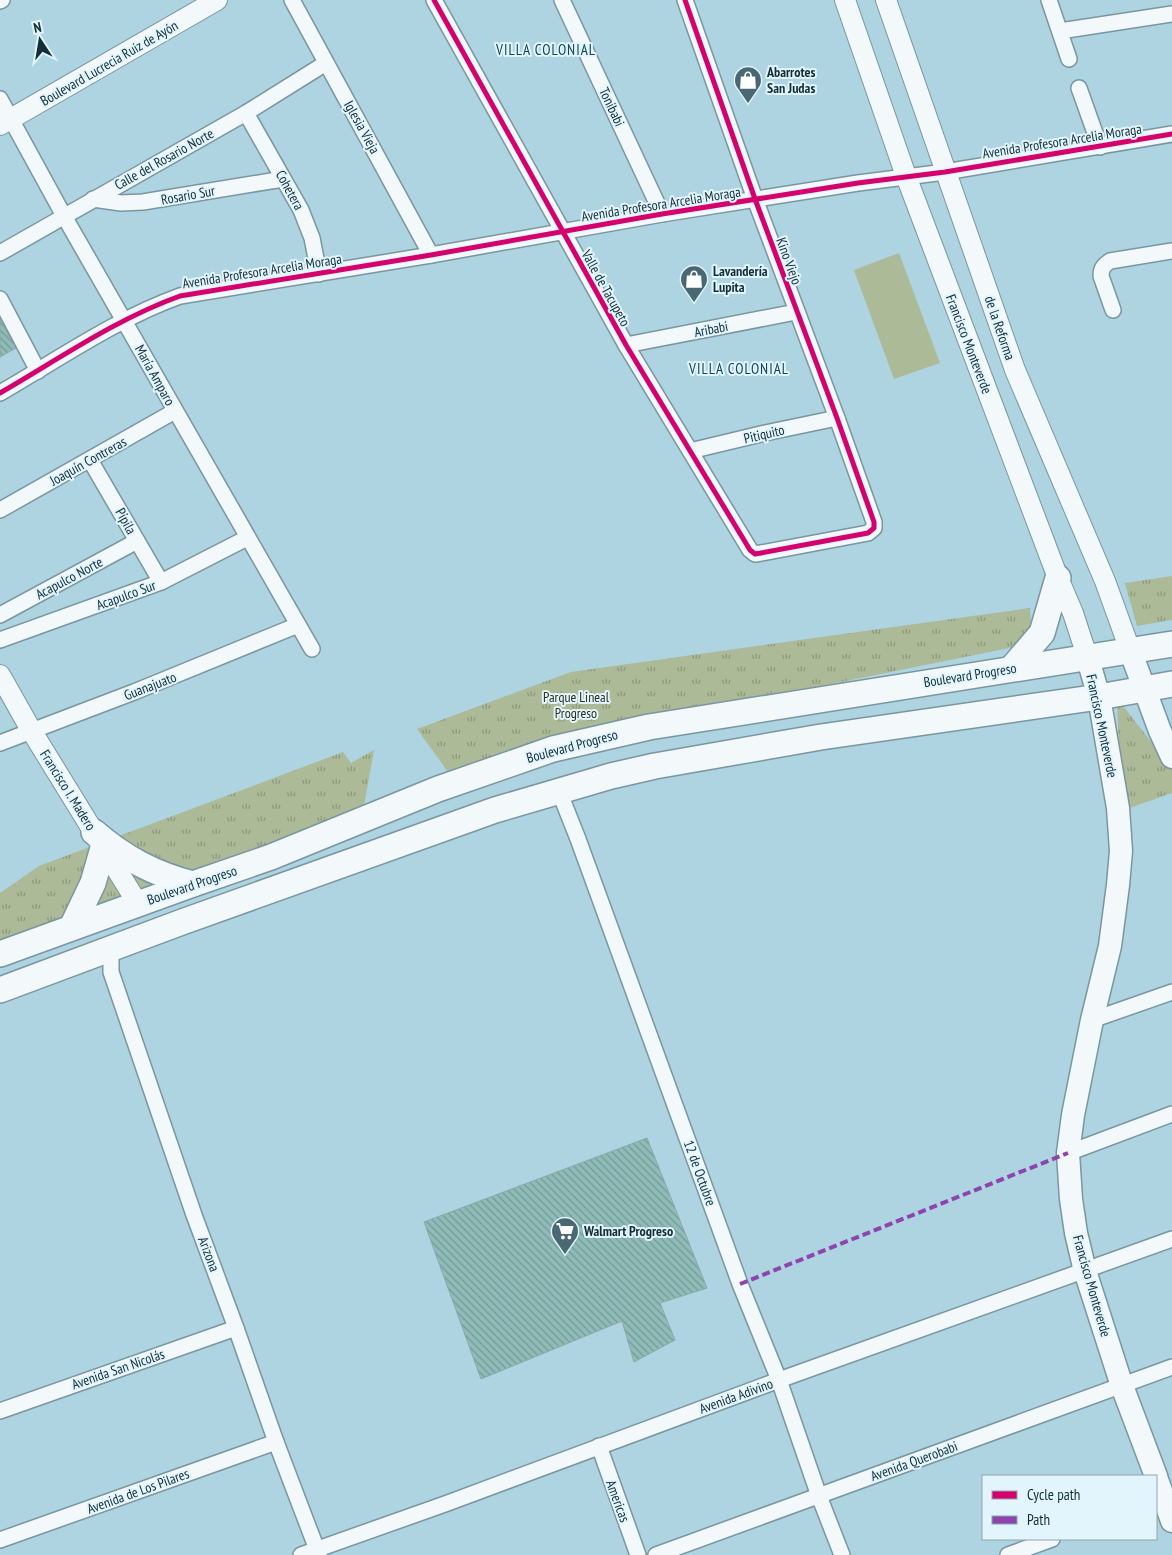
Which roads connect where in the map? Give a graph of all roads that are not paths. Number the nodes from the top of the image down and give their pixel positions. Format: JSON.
{"nodes":[{"id":1,"x":217,"y":0,"type":"edge"},
{"id":2,"x":292,"y":0,"type":"edge"},
{"id":3,"x":434,"y":0,"type":"edge"},
{"id":4,"x":562,"y":0,"type":"edge"},
{"id":5,"x":685,"y":0,"type":"edge"},
{"id":6,"x":846,"y":0,"type":"edge"},
{"id":7,"x":886,"y":0,"type":"edge"},
{"id":8,"x":1049,"y":0,"type":"edge"},
{"id":9,"x":1172,"y":14,"type":"edge"},
{"id":10,"x":1060,"y":31,"type":"junction"},
{"id":11,"x":1069,"y":59,"type":"dead end"},
{"id":12,"x":326,"y":63,"type":"junction"},
{"id":13,"x":1079,"y":88,"type":"dead end"},
{"id":14,"x":0,"y":100,"type":"edge"},
{"id":15,"x":246,"y":113,"type":"junction"},
{"id":16,"x":6,"y":122,"type":"edge"},
{"id":17,"x":1172,"y":134,"type":"edge"},
{"id":18,"x":1100,"y":147,"type":"junction"},
{"id":19,"x":945,"y":172,"type":"junction"},
{"id":20,"x":906,"y":176,"type":"junction"},
{"id":21,"x":283,"y":179,"type":"junction"},
{"id":22,"x":94,"y":199,"type":"junction"},
{"id":23,"x":755,"y":199,"type":"junction"},
{"id":24,"x":662,"y":214,"type":"junction"},
{"id":25,"x":64,"y":216,"type":"junction"},
{"id":26,"x":562,"y":232,"type":"junction"},
{"id":27,"x":1172,"y":251,"type":"edge"},
{"id":28,"x":0,"y":253,"type":"edge"},
{"id":29,"x":431,"y":255,"type":"junction"},
{"id":30,"x":319,"y":274,"type":"junction"},
{"id":31,"x":0,"y":299,"type":"edge"},
{"id":32,"x":1113,"y":310,"type":"dead end"},
{"id":33,"x":796,"y":312,"type":"junction"},
{"id":34,"x":124,"y":320,"type":"junction"},
{"id":35,"x":626,"y":345,"type":"junction"},
{"id":36,"x":38,"y":371,"type":"junction"},
{"id":37,"x":0,"y":393,"type":"edge"},
{"id":38,"x":176,"y":411,"type":"junction"},
{"id":39,"x":837,"y":418,"type":"junction"},
{"id":40,"x":690,"y":451,"type":"junction"},
{"id":41,"x":90,"y":460,"type":"junction"},
{"id":42,"x":0,"y":510,"type":"edge"},
{"id":43,"x":247,"y":538,"type":"junction"},
{"id":44,"x":137,"y":541,"type":"junction"},
{"id":45,"x":755,"y":554,"type":"joint"},
{"id":46,"x":1058,"y":578,"type":"junction"},
{"id":47,"x":161,"y":582,"type":"junction"},
{"id":48,"x":0,"y":615,"type":"edge"},
{"id":49,"x":298,"y":625,"type":"junction"},
{"id":50,"x":0,"y":640,"type":"edge"},
{"id":51,"x":1172,"y":644,"type":"edge"},
{"id":52,"x":312,"y":649,"type":"dead end"},
{"id":53,"x":1130,"y":650,"type":"junction"},
{"id":54,"x":1087,"y":656,"type":"junction"},
{"id":55,"x":1012,"y":668,"type":"junction"},
{"id":56,"x":0,"y":675,"type":"edge"},
{"id":57,"x":1172,"y":684,"type":"edge"},
{"id":58,"x":1144,"y":689,"type":"junction"},
{"id":59,"x":1099,"y":697,"type":"junction"},
{"id":60,"x":32,"y":730,"type":"junction"},
{"id":61,"x":0,"y":743,"type":"edge"},
{"id":62,"x":1172,"y":757,"type":"edge"},
{"id":63,"x":559,"y":791,"type":"junction"},
{"id":64,"x":99,"y":840,"type":"junction"},
{"id":65,"x":193,"y":884,"type":"junction"},
{"id":66,"x":138,"y":904,"type":"junction"},
{"id":67,"x":182,"y":922,"type":"junction"},
{"id":68,"x":72,"y":928,"type":"junction"},
{"id":69,"x":111,"y":950,"type":"junction"},
{"id":70,"x":0,"y":954,"type":"edge"},
{"id":71,"x":0,"y":990,"type":"edge"},
{"id":72,"x":1172,"y":992,"type":"edge"},
{"id":73,"x":1092,"y":1020,"type":"junction"},
{"id":74,"x":1172,"y":1114,"type":"edge"},
{"id":75,"x":1068,"y":1154,"type":"junction"},
{"id":76,"x":1172,"y":1239,"type":"edge"},
{"id":77,"x":1084,"y":1271,"type":"junction"},
{"id":78,"x":236,"y":1328,"type":"junction"},
{"id":79,"x":1172,"y":1367,"type":"edge"},
{"id":80,"x":778,"y":1380,"type":"junction"},
{"id":81,"x":1122,"y":1386,"type":"junction"},
{"id":82,"x":0,"y":1411,"type":"edge"},
{"id":83,"x":276,"y":1442,"type":"junction"},
{"id":84,"x":598,"y":1446,"type":"junction"},
{"id":85,"x":1156,"y":1475,"type":"edge"},
{"id":86,"x":1157,"y":1479,"type":"edge"},
{"id":87,"x":819,"y":1496,"type":"junction"},
{"id":88,"x":1164,"y":1498,"type":"edge"},
{"id":89,"x":1172,"y":1520,"type":"edge"},
{"id":90,"x":0,"y":1540,"type":"edge"},
{"id":91,"x":1049,"y":1540,"type":"edge"},
{"id":92,"x":318,"y":1552,"type":"edge"},
{"id":93,"x":301,"y":1555,"type":"edge"},
{"id":94,"x":638,"y":1555,"type":"edge"},
{"id":95,"x":656,"y":1555,"type":"edge"},
{"id":96,"x":842,"y":1555,"type":"edge"},
{"id":97,"x":1008,"y":1555,"type":"edge"}],
"edges":[{"from":1,"to":16,"type":"street","name":"Boulevard Lucrecia Ruiz de Ayón"},
{"from":2,"to":12,"type":"street","name":"Iglesia Vieja"},
{"from":3,"to":26,"type":"street","name":"Valle de Tacupeto"},
{"from":4,"to":24,"type":"street","name":"Tonibabi"},
{"from":5,"to":23,"type":"street","name":"Kino Viejo"},
{"from":6,"to":20,"type":"street","name":"Francisco Monteverde"},
{"from":7,"to":19,"type":"street","name":"de la Reforma"},
{"from":8,"to":10,"type":"street"},
{"from":9,"to":10,"type":"street"},
{"from":10,"to":11,"type":"street"},
{"from":12,"to":15,"type":"street","name":"Calle del Rosario Norte"},
{"from":12,"to":29,"type":"street","name":"Iglesia Vieja"},
{"from":13,"to":18,"type":"street"},
{"from":14,"to":16,"type":"street","name":"María Amparo"},
{"from":15,"to":21,"type":"street","name":"Cohetera"},
{"from":15,"to":22,"type":"street","name":"Calle del Rosario Norte"},
{"from":16,"to":25,"type":"street","name":"María Amparo"},
{"from":17,"to":18,"type":"street","name":"Avenida Profesora Arcelia Moraga"},
{"from":18,"to":19,"type":"street","name":"Avenida Profesora Arcelia Moraga"},
{"from":19,"to":20,"type":"street","name":"Avenida Profesora Arcelia Moraga"},
{"from":19,"to":53,"type":"street","name":"de la Reforma"},
{"from":20,"to":23,"type":"street","name":"Avenida Profesora Arcelia Moraga"},
{"from":20,"to":46,"type":"street","name":"Francisco Monteverde"},
{"from":21,"to":22,"type":"street","name":"Rosario Sur"},
{"from":21,"to":30,"type":"street","name":"Cohetera"},
{"from":22,"to":25,"type":"street","name":"Calle del Rosario Norte"},
{"from":23,"to":24,"type":"street","name":"Avenida Profesora Arcelia Moraga"},
{"from":23,"to":33,"type":"street","name":"Kino Viejo"},
{"from":24,"to":26,"type":"street","name":"Avenida Profesora Arcelia Moraga"},
{"from":25,"to":28,"type":"street","name":"Calle del Rosario Norte"},
{"from":25,"to":34,"type":"street","name":"María Amparo"},
{"from":26,"to":29,"type":"street","name":"Avenida Profesora Arcelia Moraga"},
{"from":26,"to":35,"type":"street","name":"Valle de Tacupeto"},
{"from":27,"to":32,"type":"street"},
{"from":29,"to":30,"type":"street","name":"Avenida Profesora Arcelia Moraga"},
{"from":30,"to":34,"type":"street","name":"Avenida Profesora Arcelia Moraga"},
{"from":31,"to":36,"type":"street"},
{"from":33,"to":35,"type":"street","name":"Aribabi"},
{"from":33,"to":39,"type":"street","name":"Kino Viejo"},
{"from":34,"to":36,"type":"street","name":"Avenida Profesora Arcelia Moraga"},
{"from":34,"to":38,"type":"street","name":"María Amparo"},
{"from":35,"to":40,"type":"street","name":"Valle de Tacupeto"},
{"from":36,"to":37,"type":"street","name":"Avenida Profesora Arcelia Moraga"},
{"from":38,"to":41,"type":"street","name":"Joaquín Contreras"},
{"from":38,"to":43,"type":"street","name":"María Amparo"},
{"from":39,"to":40,"type":"street","name":"Pitiquito"},
{"from":39,"to":45,"type":"street","name":"Kino Viejo"},
{"from":40,"to":45,"type":"street","name":"Valle de Tacupeto"},
{"from":41,"to":42,"type":"street","name":"Joaquín Contreras"},
{"from":41,"to":44,"type":"street","name":"Pípila"},
{"from":43,"to":47,"type":"street","name":"Acapulco Sur"},
{"from":43,"to":49,"type":"street","name":"María Amparo"},
{"from":44,"to":47,"type":"street","name":"Pípila"},
{"from":44,"to":48,"type":"street","name":"Acapulco Norte"},
{"from":46,"to":54,"type":"street","name":"Francisco Monteverde"},
{"from":46,"to":55,"type":"main road"},
{"from":47,"to":50,"type":"street","name":"Acapulco Sur"},
{"from":49,"to":52,"type":"street","name":"María Amparo"},
{"from":49,"to":60,"type":"street","name":"Guanajuato"},
{"from":51,"to":53,"type":"main road","name":"Boulevard Progreso"},
{"from":53,"to":54,"type":"main road","name":"Boulevard Progreso"},
{"from":53,"to":58,"type":"main road"},
{"from":54,"to":55,"type":"main road","name":"Boulevard Progreso"},
{"from":54,"to":59,"type":"main road","name":"Francisco Monteverde"},
{"from":55,"to":65,"type":"main road","name":"Boulevard Progreso"},
{"from":56,"to":60,"type":"street","name":"Francisco I. Madero"},
{"from":57,"to":58,"type":"main road"},
{"from":58,"to":59,"type":"main road"},
{"from":58,"to":62,"type":"main road"},
{"from":59,"to":63,"type":"main road"},
{"from":59,"to":73,"type":"main road","name":"Francisco Monteverde"},
{"from":60,"to":61,"type":"street","name":"Guanajuato"},
{"from":60,"to":64,"type":"street","name":"Francisco I. Madero"},
{"from":63,"to":67,"type":"main road"},
{"from":63,"to":80,"type":"street","name":"12 de Octubre"},
{"from":64,"to":65,"type":"main road"},
{"from":64,"to":66,"type":"street","name":"Francisco I. Madero"},
{"from":64,"to":68,"type":"main road"},
{"from":65,"to":66,"type":"main road","name":"Boulevard Progreso"},
{"from":66,"to":67,"type":"main road"},
{"from":66,"to":68,"type":"main road","name":"Boulevard Progreso"},
{"from":66,"to":69,"type":"main road"},
{"from":67,"to":69,"type":"main road"},
{"from":68,"to":70,"type":"main road","name":"Boulevard Progreso"},
{"from":69,"to":71,"type":"main road"},
{"from":69,"to":78,"type":"street","name":"Arizona"},
{"from":72,"to":73,"type":"street"},
{"from":73,"to":75,"type":"main road","name":"Francisco Monteverde"},
{"from":74,"to":75,"type":"street"},
{"from":75,"to":77,"type":"main road","name":"Francisco Monteverde"},
{"from":76,"to":77,"type":"street","name":"Avenida Adivino"},
{"from":77,"to":80,"type":"street","name":"Avenida Adivino"},
{"from":77,"to":81,"type":"main road","name":"Francisco Monteverde"},
{"from":78,"to":82,"type":"street","name":"Avenida San Nicolás"},
{"from":78,"to":83,"type":"street","name":"Arizona"},
{"from":79,"to":81,"type":"street","name":"Avenida Querobabi"},
{"from":80,"to":84,"type":"street","name":"Avenida Adivino"},
{"from":80,"to":87,"type":"street","name":"12 de Octubre"},
{"from":81,"to":85,"type":"main road","name":"Francisco Monteverde"},
{"from":81,"to":87,"type":"street","name":"Avenida Querobabi"},
{"from":83,"to":90,"type":"street","name":"Avenida de Los Pilares"},
{"from":83,"to":92,"type":"street","name":"Arizona"},
{"from":84,"to":92,"type":"street","name":"Avenida Adivino"},
{"from":84,"to":94,"type":"street","name":"Americas"},
{"from":86,"to":88,"type":"main road","name":"Francisco Monteverde"},
{"from":87,"to":95,"type":"street","name":"Avenida Querobabi"},
{"from":87,"to":96,"type":"street","name":"12 de Octubre"},
{"from":88,"to":89,"type":"main road","name":"Francisco Monteverde"},
{"from":91,"to":97,"type":"street"},
{"from":92,"to":93,"type":"street","name":"Avenida Adivino"}]}
